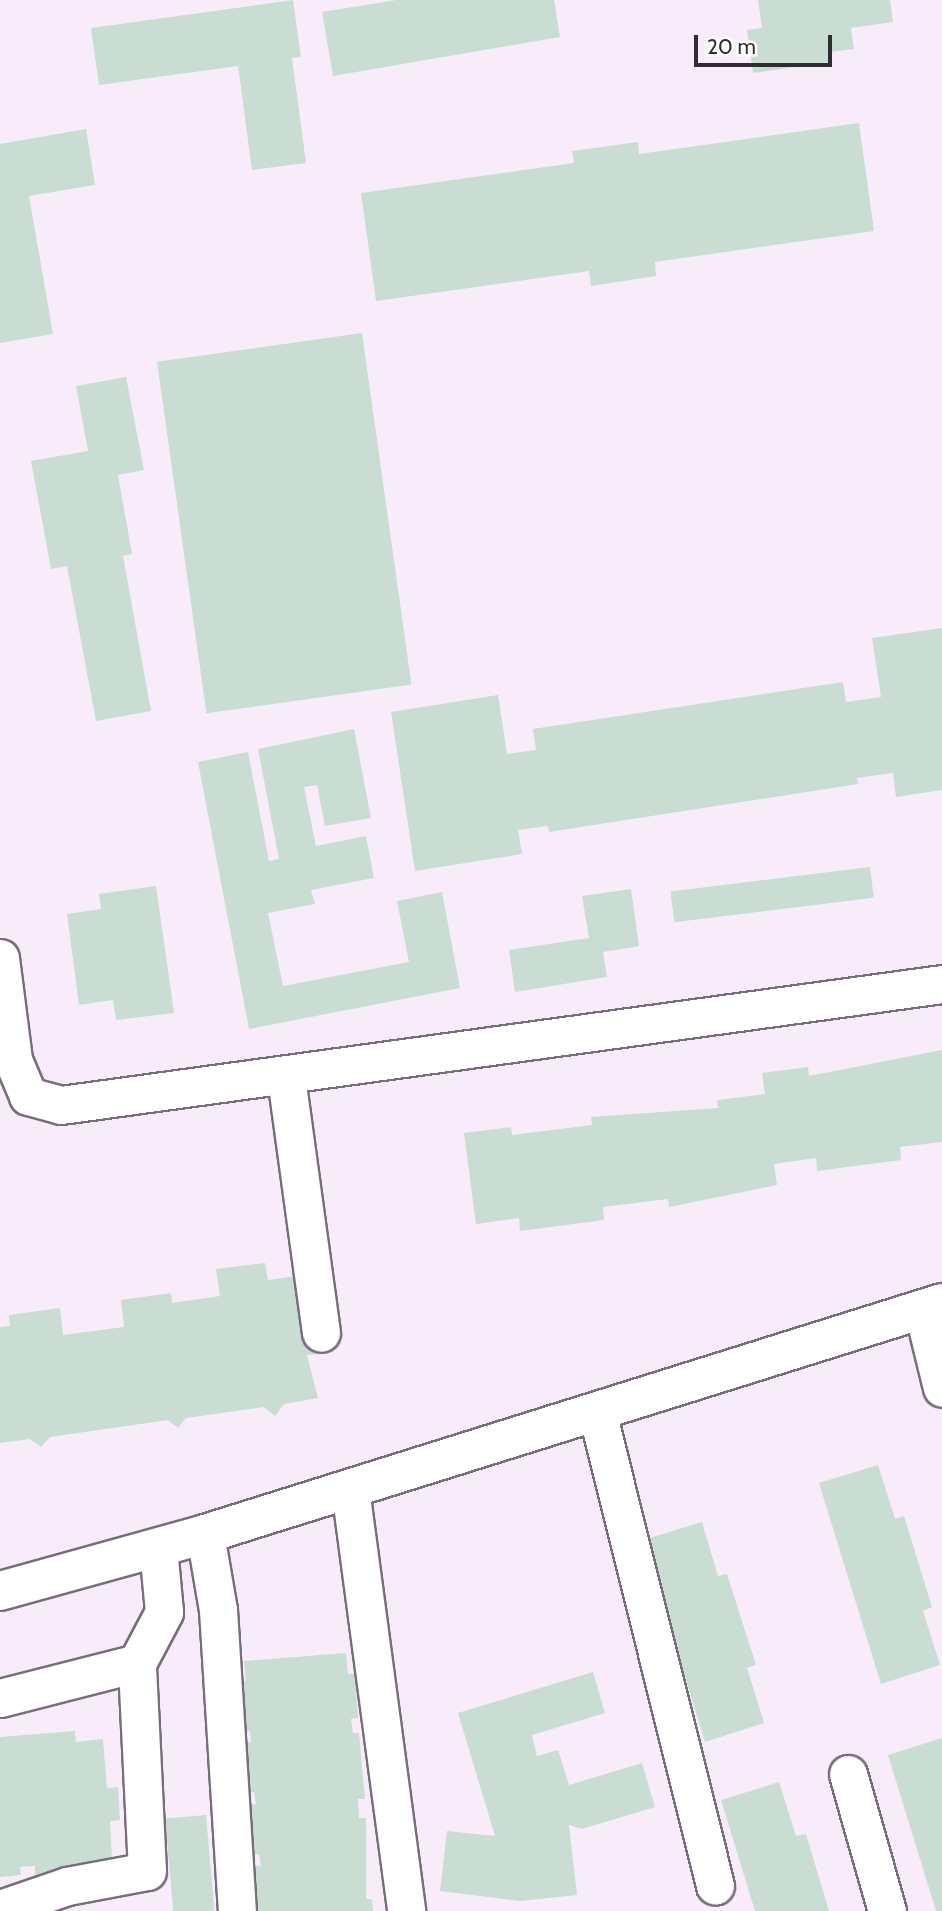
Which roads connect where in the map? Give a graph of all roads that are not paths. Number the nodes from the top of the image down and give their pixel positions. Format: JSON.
{"nodes":[{"id":1,"x":0,"y":958,"type":"edge"},
{"id":2,"x":942,"y":984,"type":"edge"},
{"id":3,"x":286,"y":1077,"type":"junction"},
{"id":4,"x":933,"y":1306,"type":"edge"},
{"id":5,"x":321,"y":1333,"type":"dead end"},
{"id":6,"x":942,"y":1388,"type":"edge"},
{"id":7,"x":597,"y":1412,"type":"junction"},
{"id":8,"x":350,"y":1489,"type":"junction"},
{"id":9,"x":205,"y":1534,"type":"junction"},
{"id":10,"x":158,"y":1547,"type":"junction"},
{"id":11,"x":0,"y":1591,"type":"edge"},
{"id":12,"x":137,"y":1663,"type":"junction"},
{"id":13,"x":0,"y":1698,"type":"edge"},
{"id":14,"x":848,"y":1774,"type":"dead end"},
{"id":15,"x":715,"y":1886,"type":"dead end"},
{"id":16,"x":0,"y":1909,"type":"edge"},
{"id":17,"x":237,"y":1911,"type":"edge"},
{"id":18,"x":406,"y":1911,"type":"edge"},
{"id":19,"x":887,"y":1911,"type":"edge"}],
"edges":[{"from":1,"to":3,"type":"street"},
{"from":2,"to":3,"type":"street"},
{"from":3,"to":5,"type":"street"},
{"from":4,"to":6,"type":"street"},
{"from":4,"to":7,"type":"street"},
{"from":7,"to":8,"type":"street"},
{"from":7,"to":15,"type":"street"},
{"from":8,"to":9,"type":"street"},
{"from":8,"to":18,"type":"street"},
{"from":9,"to":10,"type":"street"},
{"from":9,"to":17,"type":"street"},
{"from":10,"to":11,"type":"street"},
{"from":10,"to":12,"type":"street"},
{"from":12,"to":13,"type":"street"},
{"from":12,"to":16,"type":"street"},
{"from":14,"to":19,"type":"street"}]}
